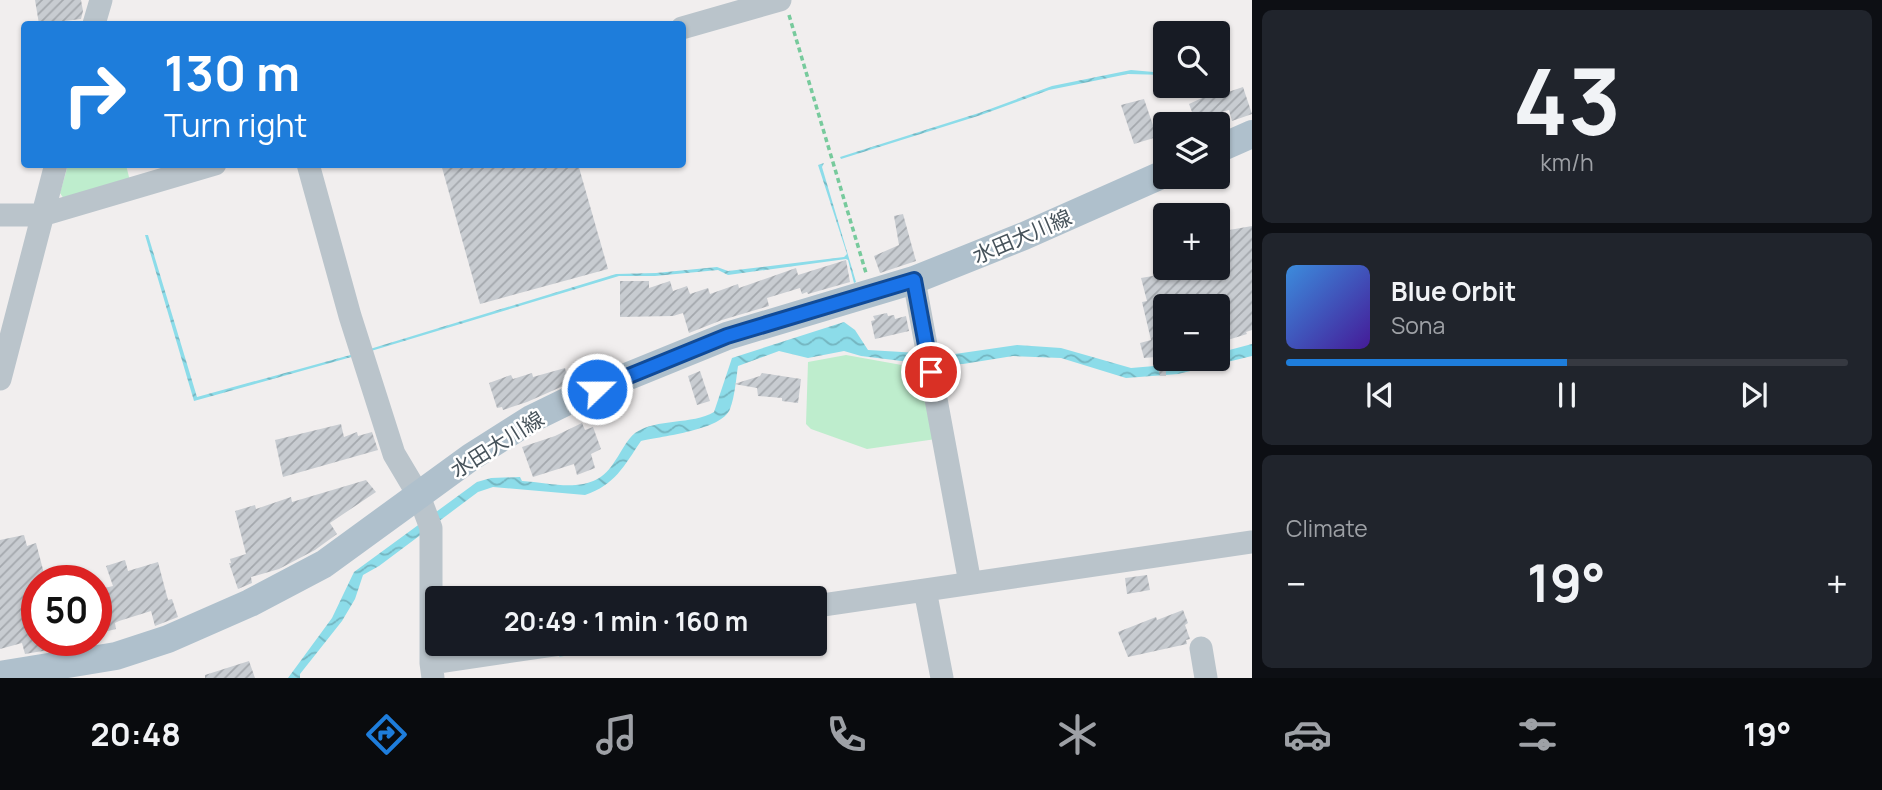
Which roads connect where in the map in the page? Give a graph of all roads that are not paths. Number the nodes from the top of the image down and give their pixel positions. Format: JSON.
{"nodes":[{"id":1,"x":101,"y":0,"type":"edge"},
{"id":2,"x":784,"y":7,"type":"edge"},
{"id":3,"x":95,"y":21,"type":"edge"},
{"id":4,"x":686,"y":28,"type":"edge"},
{"id":5,"x":1251,"y":140,"type":"edge"},
{"id":6,"x":1230,"y":146,"type":"edge"},
{"id":7,"x":55,"y":168,"type":"edge"},
{"id":8,"x":201,"y":168,"type":"edge"},
{"id":9,"x":308,"y":168,"type":"edge"},
{"id":10,"x":1153,"y":179,"type":"edge"},
{"id":11,"x":0,"y":215,"type":"edge"},
{"id":12,"x":42,"y":215,"type":"junction"},
{"id":13,"x":914,"y":280,"type":"junction"},
{"id":14,"x":0,"y":379,"type":"edge"},
{"id":15,"x":426,"y":514,"type":"junction"},
{"id":16,"x":1252,"y":542,"type":"edge"},
{"id":17,"x":970,"y":583,"type":"junction"},
{"id":18,"x":925,"y":590,"type":"junction"},
{"id":19,"x":827,"y":604,"type":"edge"},
{"id":20,"x":1201,"y":648,"type":"dead end"},
{"id":21,"x":503,"y":656,"type":"edge"},
{"id":22,"x":432,"y":671,"type":"edge"},
{"id":23,"x":0,"y":675,"type":"edge"},
{"id":24,"x":942,"y":678,"type":"edge"},
{"id":25,"x":1206,"y":678,"type":"edge"}],
"edges":[{"from":1,"to":3,"type":"street"},
{"from":2,"to":4,"type":"street"},
{"from":5,"to":6,"type":"main road"},
{"from":7,"to":12,"type":"street"},
{"from":8,"to":12,"type":"street"},
{"from":9,"to":15,"type":"street"},
{"from":10,"to":13,"type":"main road","name":"水田大川線"},
{"from":11,"to":12,"type":"street"},
{"from":12,"to":14,"type":"street"},
{"from":13,"to":15,"type":"main road","name":"水田大川線"},
{"from":13,"to":17,"type":"street"},
{"from":15,"to":22,"type":"street"},
{"from":15,"to":23,"type":"main road","name":"水田大川線"},
{"from":16,"to":17,"type":"street"},
{"from":17,"to":18,"type":"street"},
{"from":18,"to":19,"type":"street"},
{"from":18,"to":24,"type":"street"},
{"from":20,"to":25,"type":"street"},
{"from":21,"to":22,"type":"street"}]}
